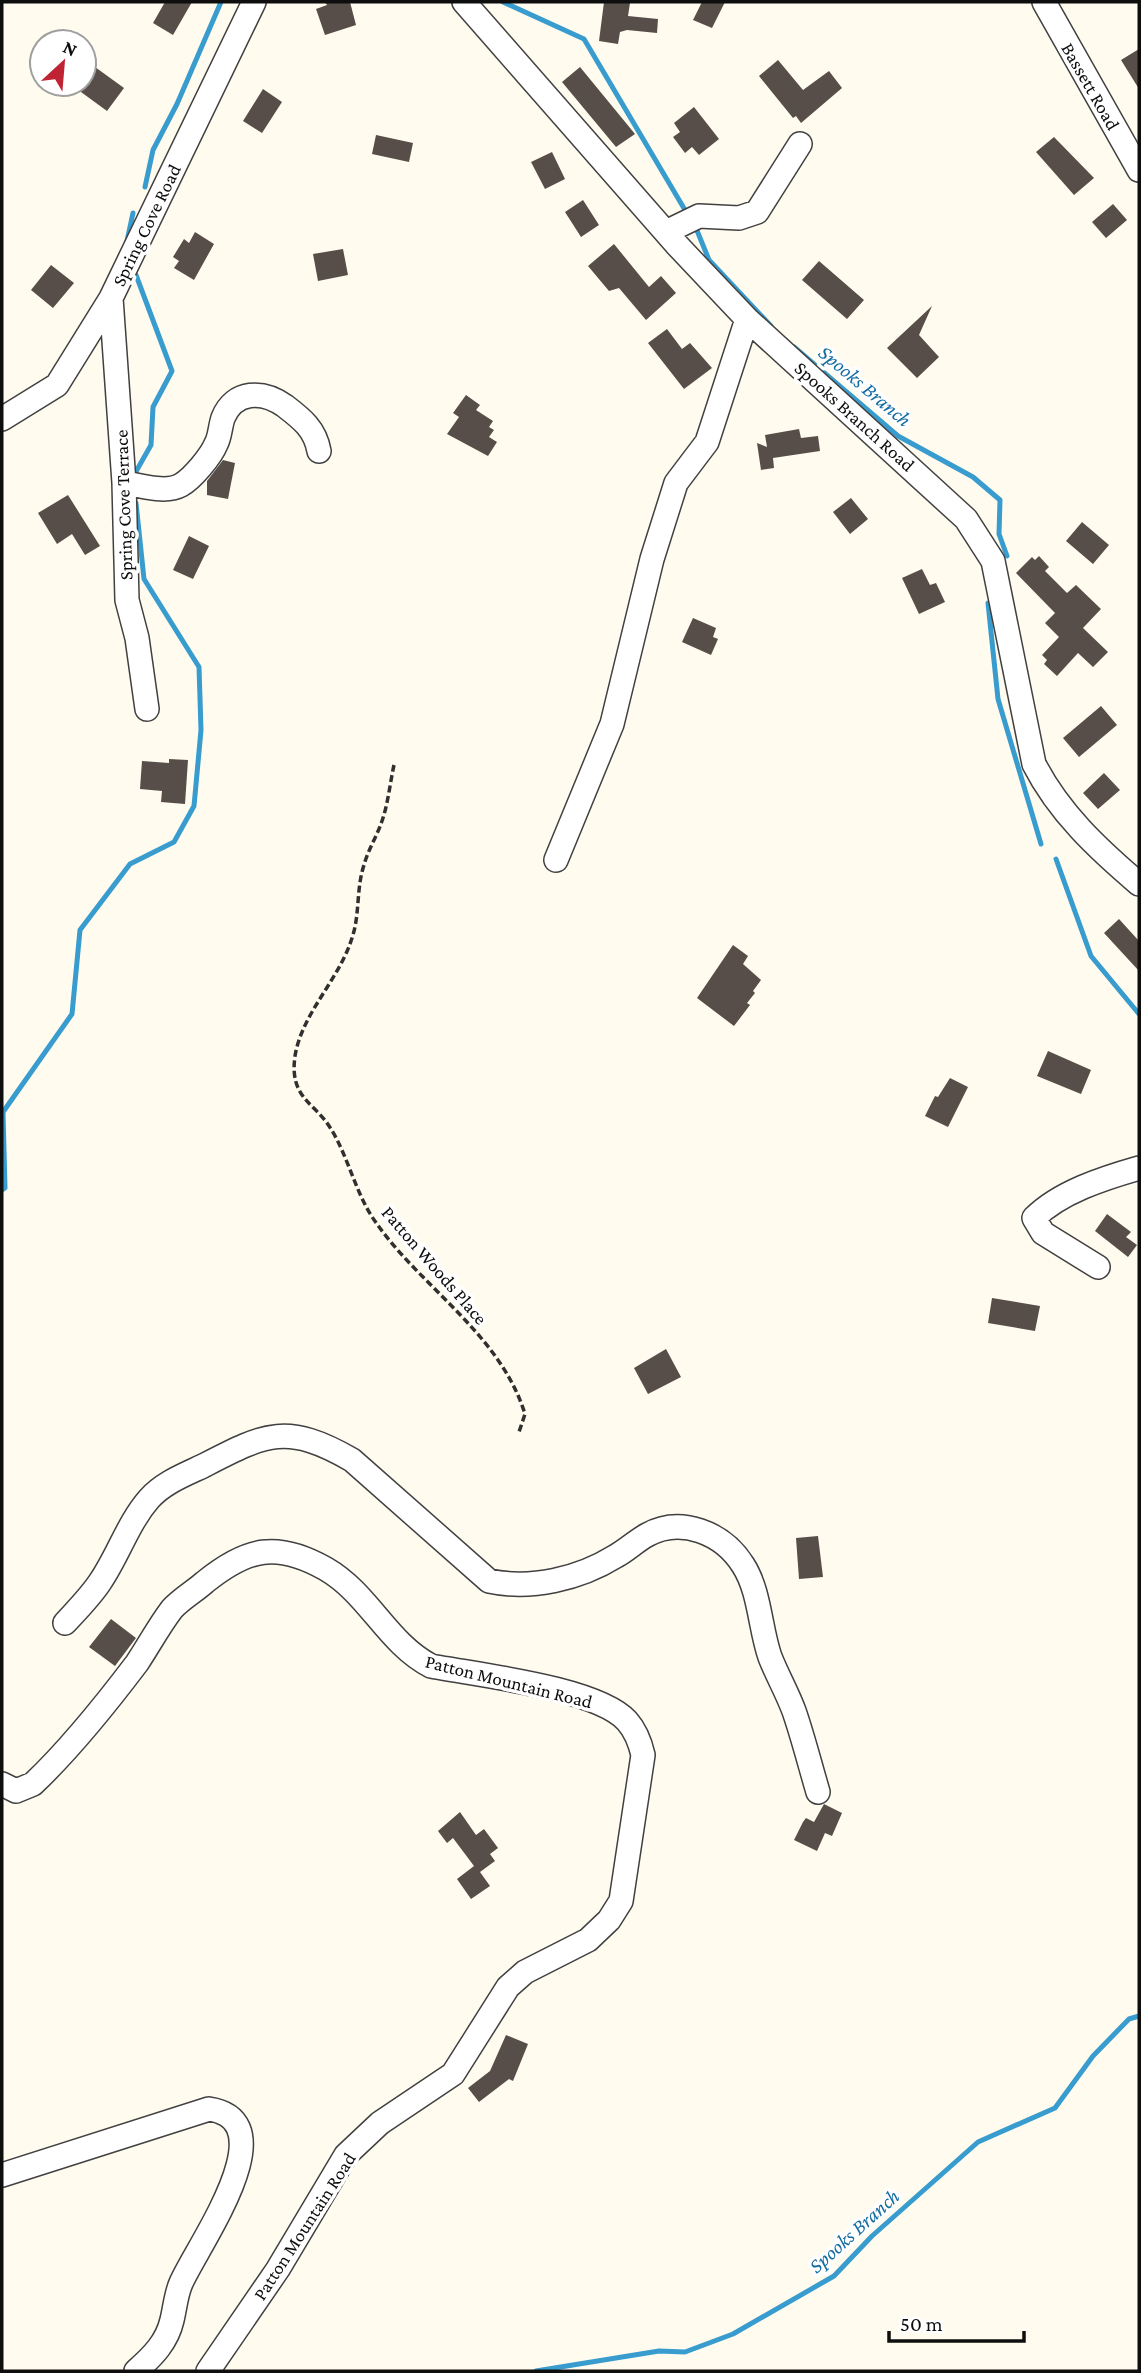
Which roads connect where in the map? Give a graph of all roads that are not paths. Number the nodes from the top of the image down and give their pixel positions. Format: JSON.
{"nodes":[{"id":1,"x":254,"y":2,"type":"edge"},
{"id":2,"x":464,"y":2,"type":"edge"},
{"id":3,"x":1044,"y":2,"type":"edge"},
{"id":4,"x":800,"y":144,"type":"dead end"},
{"id":5,"x":1139,"y":170,"type":"edge"},
{"id":6,"x":666,"y":232,"type":"junction"},
{"id":7,"x":111,"y":298,"type":"junction"},
{"id":8,"x":747,"y":319,"type":"junction"},
{"id":9,"x":2,"y":419,"type":"edge"},
{"id":10,"x":319,"y":451,"type":"dead end"},
{"id":11,"x":124,"y":482,"type":"junction"},
{"id":12,"x":147,"y":709,"type":"dead end"},
{"id":13,"x":556,"y":860,"type":"dead end"},
{"id":14,"x":1139,"y":884,"type":"edge"},
{"id":15,"x":1139,"y":1168,"type":"edge"},
{"id":16,"x":1098,"y":1267,"type":"dead end"},
{"id":17,"x":65,"y":1623,"type":"dead end"},
{"id":18,"x":2,"y":1784,"type":"edge"},
{"id":19,"x":818,"y":1792,"type":"dead end"},
{"id":20,"x":2,"y":2175,"type":"edge"},
{"id":21,"x":136,"y":2371,"type":"edge"},
{"id":22,"x":208,"y":2371,"type":"edge"}],
"edges":[{"from":1,"to":7,"type":"street","name":"Spring Cove Road"},
{"from":2,"to":6,"type":"street","name":"Spooks Branch Road"},
{"from":3,"to":5,"type":"street","name":"Bassett Road"},
{"from":4,"to":6,"type":"street"},
{"from":6,"to":8,"type":"street","name":"Spooks Branch Road"},
{"from":7,"to":9,"type":"street","name":"Spring Cove Road"},
{"from":7,"to":11,"type":"street","name":"Spring Cove Terrace"},
{"from":8,"to":13,"type":"street"},
{"from":8,"to":14,"type":"street","name":"Spooks Branch Road"},
{"from":10,"to":11,"type":"street"},
{"from":11,"to":12,"type":"street","name":"Spring Cove Terrace"},
{"from":15,"to":16,"type":"street"},
{"from":17,"to":19,"type":"street"},
{"from":18,"to":22,"type":"street","name":"Patton Mountain Road"},
{"from":20,"to":21,"type":"street"}]}
